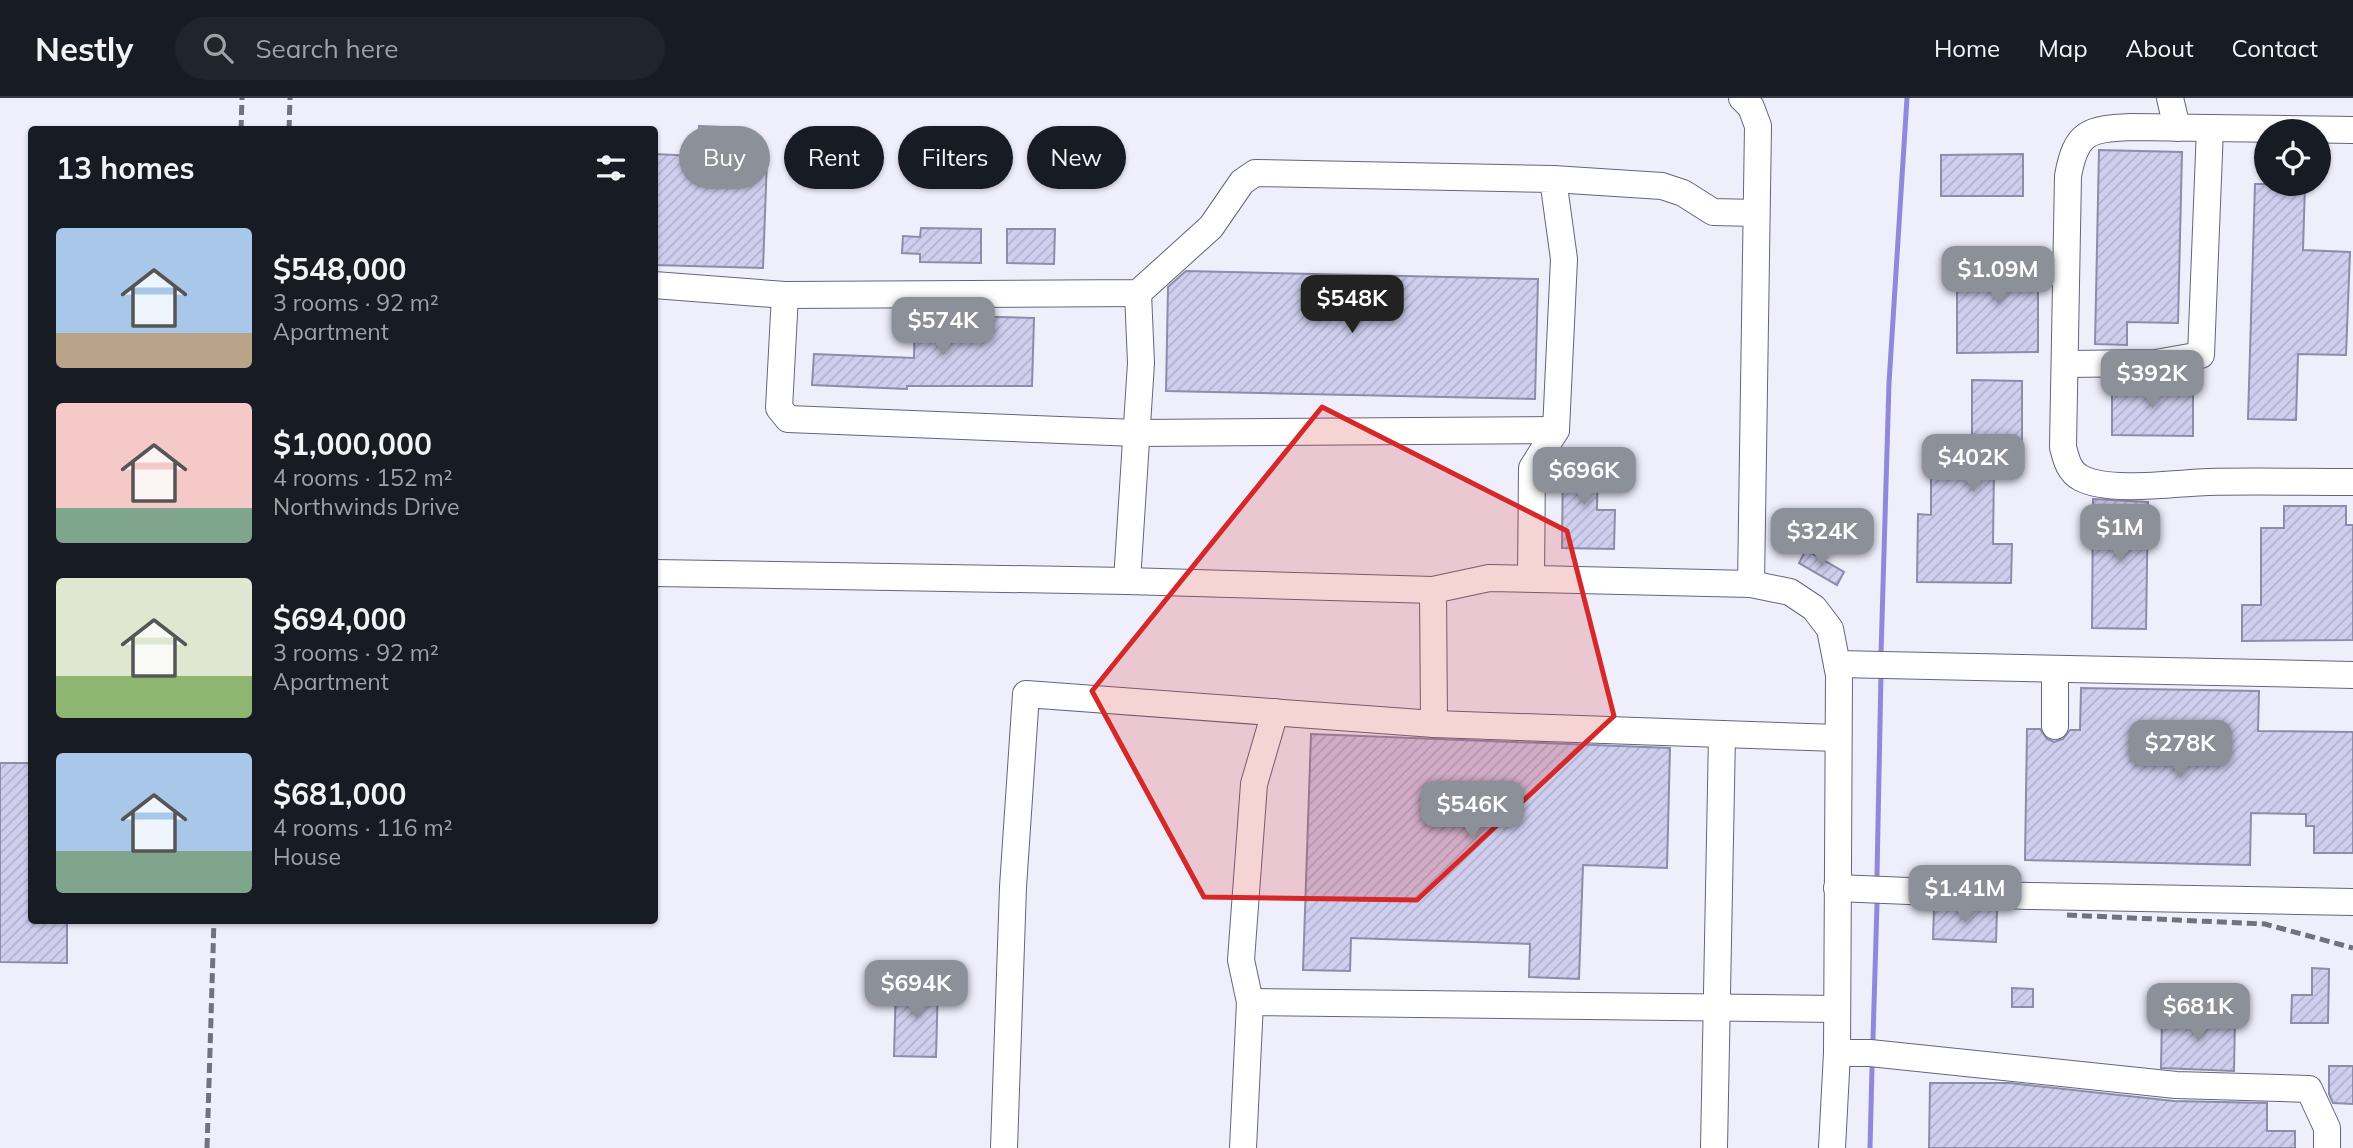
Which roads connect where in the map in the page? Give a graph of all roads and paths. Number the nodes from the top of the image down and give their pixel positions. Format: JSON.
{"nodes":[{"id":1,"x":1742,"y":98,"type":"edge"},
{"id":2,"x":2170,"y":98,"type":"edge"},
{"id":3,"x":2176,"y":128,"type":"junction"},
{"id":4,"x":2210,"y":128,"type":"junction"},
{"id":5,"x":2353,"y":130,"type":"edge"},
{"id":6,"x":1553,"y":179,"type":"junction"},
{"id":7,"x":1756,"y":213,"type":"junction"},
{"id":8,"x":658,"y":285,"type":"edge"},
{"id":9,"x":1138,"y":293,"type":"junction"},
{"id":10,"x":785,"y":295,"type":"junction"},
{"id":11,"x":2065,"y":365,"type":"junction"},
{"id":12,"x":1556,"y":430,"type":"junction"},
{"id":13,"x":1136,"y":433,"type":"junction"},
{"id":14,"x":2353,"y":482,"type":"edge"},
{"id":15,"x":658,"y":573,"type":"edge"},
{"id":16,"x":1531,"y":578,"type":"junction"},
{"id":17,"x":1128,"y":581,"type":"junction"},
{"id":18,"x":1751,"y":584,"type":"junction"},
{"id":19,"x":1433,"y":590,"type":"junction"},
{"id":20,"x":1837,"y":664,"type":"junction"},
{"id":21,"x":2055,"y":669,"type":"junction"},
{"id":22,"x":2353,"y":675,"type":"edge"},
{"id":23,"x":1275,"y":712,"type":"junction"},
{"id":24,"x":1434,"y":724,"type":"junction"},
{"id":25,"x":2055,"y":726,"type":"dead end"},
{"id":26,"x":1722,"y":734,"type":"junction"},
{"id":27,"x":1838,"y":738,"type":"junction"},
{"id":28,"x":1837,"y":888,"type":"junction"},
{"id":29,"x":2353,"y":902,"type":"edge"},
{"id":30,"x":1250,"y":1002,"type":"junction"},
{"id":31,"x":1717,"y":1007,"type":"junction"},
{"id":32,"x":1837,"y":1009,"type":"junction"},
{"id":33,"x":1837,"y":1053,"type":"junction"},
{"id":34,"x":1004,"y":1148,"type":"edge"},
{"id":35,"x":1243,"y":1148,"type":"edge"},
{"id":36,"x":1714,"y":1148,"type":"edge"},
{"id":37,"x":1832,"y":1148,"type":"edge"},
{"id":38,"x":2327,"y":1148,"type":"edge"}],
"edges":[{"from":1,"to":7,"type":"street"},
{"from":2,"to":3,"type":"street"},
{"from":3,"to":4,"type":"street"},
{"from":3,"to":11,"type":"street"},
{"from":4,"to":5,"type":"street"},
{"from":4,"to":11,"type":"street"},
{"from":6,"to":7,"type":"street"},
{"from":6,"to":9,"type":"street"},
{"from":6,"to":12,"type":"street"},
{"from":7,"to":18,"type":"street"},
{"from":8,"to":10,"type":"street"},
{"from":9,"to":10,"type":"street"},
{"from":9,"to":13,"type":"street"},
{"from":10,"to":13,"type":"street"},
{"from":11,"to":14,"type":"street"},
{"from":12,"to":13,"type":"street"},
{"from":12,"to":16,"type":"street"},
{"from":13,"to":17,"type":"street"},
{"from":15,"to":17,"type":"street"},
{"from":16,"to":18,"type":"street"},
{"from":16,"to":19,"type":"street"},
{"from":17,"to":19,"type":"street"},
{"from":18,"to":20,"type":"street"},
{"from":19,"to":24,"type":"street"},
{"from":20,"to":21,"type":"street"},
{"from":20,"to":27,"type":"street"},
{"from":21,"to":22,"type":"street"},
{"from":21,"to":25,"type":"street"},
{"from":23,"to":24,"type":"street"},
{"from":23,"to":30,"type":"street"},
{"from":23,"to":34,"type":"street"},
{"from":24,"to":26,"type":"street"},
{"from":26,"to":27,"type":"street"},
{"from":26,"to":31,"type":"street"},
{"from":27,"to":28,"type":"street"},
{"from":28,"to":29,"type":"street"},
{"from":28,"to":32,"type":"street"},
{"from":30,"to":31,"type":"street"},
{"from":30,"to":35,"type":"street"},
{"from":31,"to":32,"type":"street"},
{"from":31,"to":36,"type":"street"},
{"from":32,"to":33,"type":"street"},
{"from":33,"to":37,"type":"street"},
{"from":33,"to":38,"type":"street"}]}
